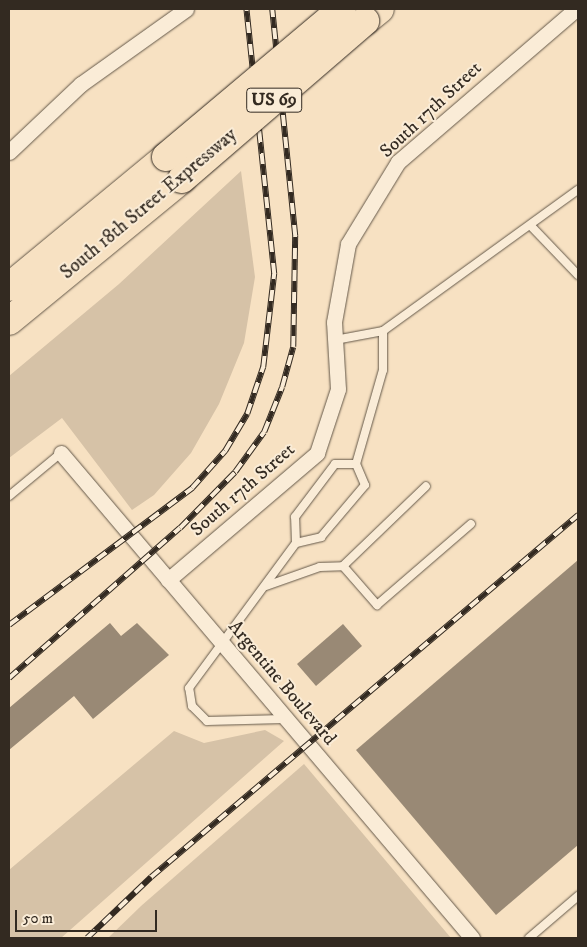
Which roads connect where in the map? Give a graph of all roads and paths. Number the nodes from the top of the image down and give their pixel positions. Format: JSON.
{"nodes":[{"id":1,"x":186,"y":9,"type":"edge"},
{"id":2,"x":576,"y":9,"type":"edge"},
{"id":3,"x":362,"y":13,"type":"edge"},
{"id":4,"x":9,"y":152,"type":"edge"},
{"id":5,"x":578,"y":190,"type":"edge"},
{"id":6,"x":532,"y":226,"type":"junction"},
{"id":7,"x":578,"y":275,"type":"edge"},
{"id":8,"x":9,"y":287,"type":"edge"},
{"id":9,"x":9,"y":320,"type":"edge"},
{"id":10,"x":383,"y":331,"type":"junction"},
{"id":11,"x":335,"y":340,"type":"junction"},
{"id":12,"x":61,"y":453,"type":"joint"},
{"id":13,"x":356,"y":464,"type":"junction"},
{"id":14,"x":426,"y":486,"type":"dead end"},
{"id":15,"x":9,"y":496,"type":"edge"},
{"id":16,"x":471,"y":524,"type":"dead end"},
{"id":17,"x":296,"y":543,"type":"junction"},
{"id":18,"x":343,"y":566,"type":"junction"},
{"id":19,"x":168,"y":580,"type":"junction"},
{"id":20,"x":266,"y":586,"type":"junction"},
{"id":21,"x":223,"y":645,"type":"junction"},
{"id":22,"x":286,"y":719,"type":"junction"},
{"id":23,"x":578,"y":896,"type":"edge"},
{"id":24,"x":472,"y":938,"type":"edge"},
{"id":25,"x":529,"y":938,"type":"edge"}],
"edges":[{"from":1,"to":4,"type":"street"},
{"from":2,"to":11,"type":"street","name":"South 17th Street"},
{"from":3,"to":8,"type":"highway","name":"South 18th Street Expressway","number":"US 69","bridge":true},
{"from":3,"to":9,"type":"highway","name":"South 18th Street Expressway","number":"US 69","bridge":true},
{"from":5,"to":6,"type":"lane"},
{"from":6,"to":7,"type":"lane"},
{"from":6,"to":10,"type":"lane"},
{"from":10,"to":11,"type":"lane"},
{"from":10,"to":13,"type":"lane"},
{"from":11,"to":19,"type":"street","name":"South 17th Street"},
{"from":12,"to":15,"type":"lane"},
{"from":12,"to":19,"type":"street","name":"Argentine Boulevard"},
{"from":13,"to":17,"type":"lane"},
{"from":13,"to":17,"type":"lane"},
{"from":14,"to":18,"type":"lane"},
{"from":16,"to":18,"type":"lane"},
{"from":17,"to":20,"type":"lane"},
{"from":18,"to":20,"type":"lane"},
{"from":19,"to":21,"type":"street","name":"Argentine Boulevard"},
{"from":20,"to":21,"type":"lane"},
{"from":21,"to":22,"type":"street","name":"Argentine Boulevard"},
{"from":21,"to":22,"type":"lane"},
{"from":22,"to":24,"type":"street","name":"Argentine Boulevard"},
{"from":23,"to":25,"type":"lane"}]}
